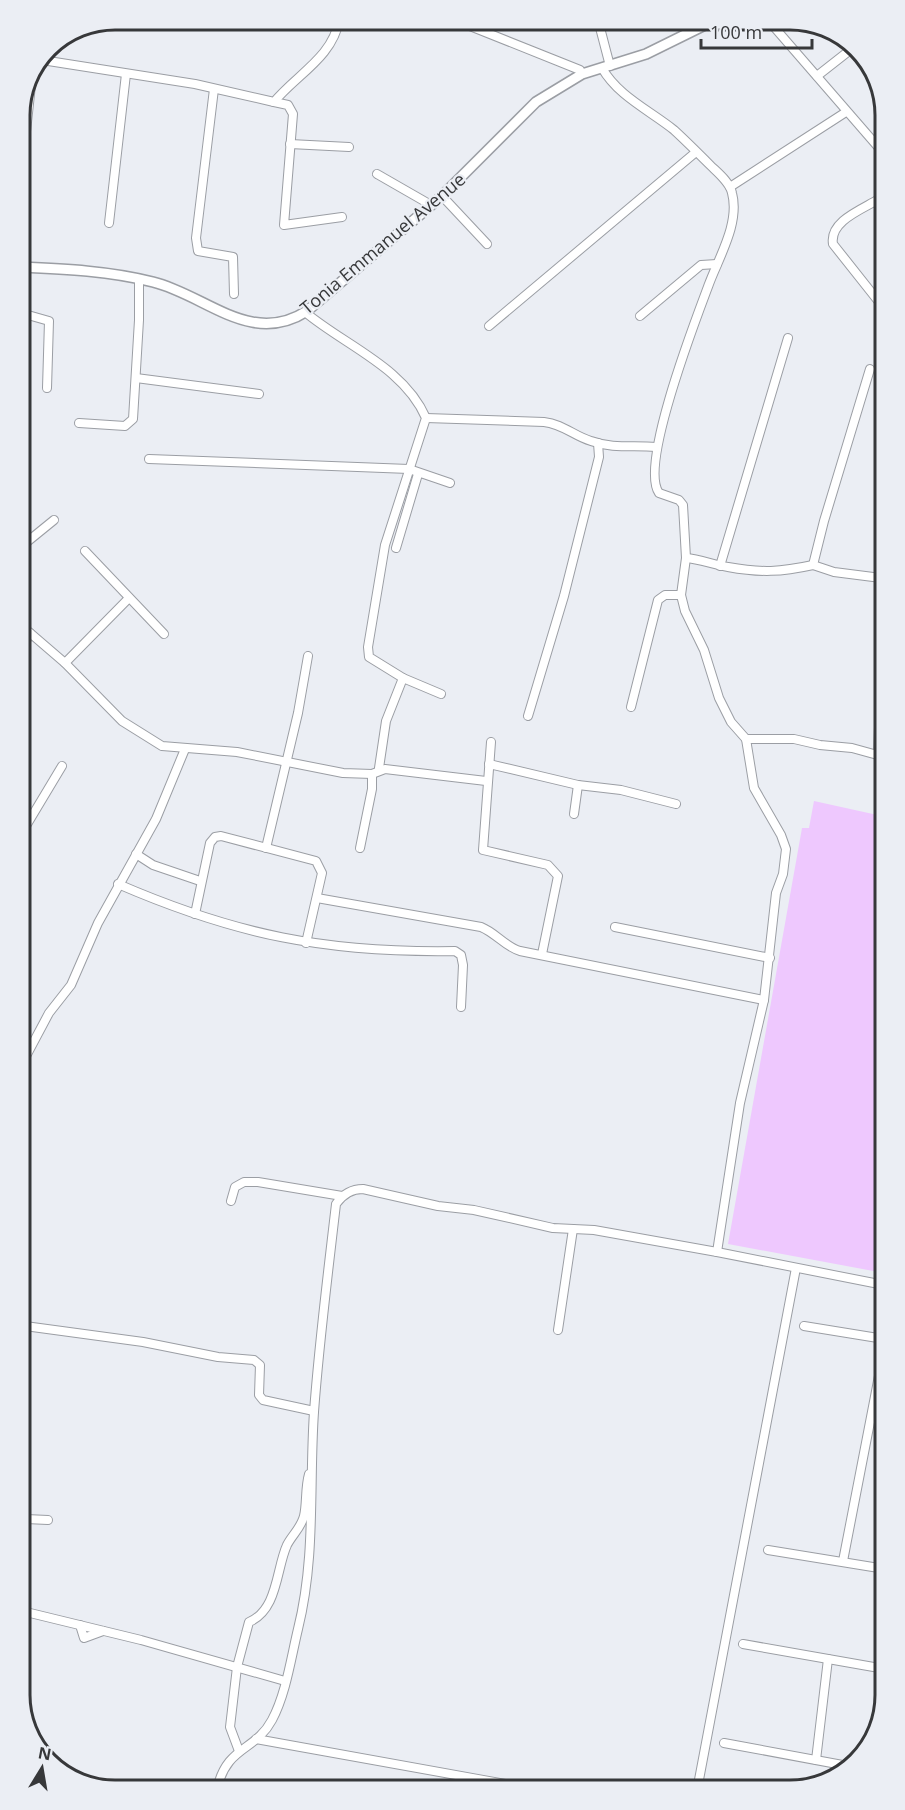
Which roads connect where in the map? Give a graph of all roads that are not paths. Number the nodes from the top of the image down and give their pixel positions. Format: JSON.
{"nodes":[{"id":1,"x":337,"y":30,"type":"edge"},
{"id":2,"x":480,"y":30,"type":"edge"},
{"id":3,"x":600,"y":30,"type":"edge"},
{"id":4,"x":696,"y":30,"type":"edge"},
{"id":5,"x":777,"y":30,"type":"edge"},
{"id":6,"x":847,"y":52,"type":"edge"},
{"id":7,"x":49,"y":61,"type":"edge"},
{"id":8,"x":606,"y":67,"type":"junction"},
{"id":9,"x":126,"y":74,"type":"junction"},
{"id":10,"x":582,"y":74,"type":"junction"},
{"id":11,"x":817,"y":76,"type":"junction"},
{"id":12,"x":214,"y":88,"type":"junction"},
{"id":13,"x":274,"y":102,"type":"junction"},
{"id":14,"x":846,"y":112,"type":"junction"},
{"id":15,"x":875,"y":138,"type":"edge"},
{"id":16,"x":290,"y":144,"type":"junction"},
{"id":17,"x":349,"y":147,"type":"dead end"},
{"id":18,"x":696,"y":152,"type":"junction"},
{"id":19,"x":377,"y":174,"type":"dead end"},
{"id":20,"x":730,"y":187,"type":"junction"},
{"id":21,"x":442,"y":196,"type":"junction"},
{"id":22,"x":875,"y":202,"type":"edge"},
{"id":23,"x":431,"y":205,"type":"junction"},
{"id":24,"x":342,"y":217,"type":"dead end"},
{"id":25,"x":109,"y":223,"type":"dead end"},
{"id":26,"x":487,"y":244,"type":"dead end"},
{"id":27,"x":717,"y":264,"type":"junction"},
{"id":28,"x":30,"y":268,"type":"edge"},
{"id":29,"x":139,"y":279,"type":"junction"},
{"id":30,"x":234,"y":294,"type":"dead end"},
{"id":31,"x":875,"y":297,"type":"edge"},
{"id":32,"x":305,"y":312,"type":"junction"},
{"id":33,"x":30,"y":315,"type":"edge"},
{"id":34,"x":640,"y":316,"type":"dead end"},
{"id":35,"x":489,"y":326,"type":"dead end"},
{"id":36,"x":788,"y":338,"type":"dead end"},
{"id":37,"x":870,"y":369,"type":"dead end"},
{"id":38,"x":136,"y":378,"type":"junction"},
{"id":39,"x":47,"y":388,"type":"dead end"},
{"id":40,"x":259,"y":394,"type":"dead end"},
{"id":41,"x":426,"y":418,"type":"junction"},
{"id":42,"x":78,"y":423,"type":"dead end"},
{"id":43,"x":598,"y":443,"type":"junction"},
{"id":44,"x":656,"y":447,"type":"junction"},
{"id":45,"x":149,"y":459,"type":"dead end"},
{"id":46,"x":409,"y":469,"type":"junction"},
{"id":47,"x":418,"y":474,"type":"junction"},
{"id":48,"x":450,"y":483,"type":"dead end"},
{"id":49,"x":54,"y":520,"type":"dead end"},
{"id":50,"x":30,"y":540,"type":"edge"},
{"id":51,"x":396,"y":548,"type":"dead end"},
{"id":52,"x":85,"y":551,"type":"dead end"},
{"id":53,"x":686,"y":558,"type":"junction"},
{"id":54,"x":813,"y":565,"type":"junction"},
{"id":55,"x":720,"y":566,"type":"junction"},
{"id":56,"x":875,"y":577,"type":"edge"},
{"id":57,"x":681,"y":595,"type":"junction"},
{"id":58,"x":129,"y":598,"type":"junction"},
{"id":59,"x":30,"y":633,"type":"edge"},
{"id":60,"x":164,"y":634,"type":"dead end"},
{"id":61,"x":308,"y":656,"type":"dead end"},
{"id":62,"x":65,"y":663,"type":"junction"},
{"id":63,"x":404,"y":678,"type":"junction"},
{"id":64,"x":441,"y":694,"type":"dead end"},
{"id":65,"x":631,"y":707,"type":"dead end"},
{"id":66,"x":528,"y":716,"type":"dead end"},
{"id":67,"x":746,"y":739,"type":"junction"},
{"id":68,"x":491,"y":742,"type":"dead end"},
{"id":69,"x":185,"y":749,"type":"junction"},
{"id":70,"x":875,"y":754,"type":"edge"},
{"id":71,"x":287,"y":762,"type":"junction"},
{"id":72,"x":489,"y":764,"type":"junction"},
{"id":73,"x":62,"y":766,"type":"dead end"},
{"id":74,"x":380,"y":768,"type":"junction"},
{"id":75,"x":372,"y":774,"type":"junction"},
{"id":76,"x":486,"y":781,"type":"junction"},
{"id":77,"x":578,"y":784,"type":"junction"},
{"id":78,"x":676,"y":804,"type":"dead end"},
{"id":79,"x":574,"y":814,"type":"dead end"},
{"id":80,"x":30,"y":819,"type":"edge"},
{"id":81,"x":266,"y":848,"type":"junction"},
{"id":82,"x":360,"y":848,"type":"dead end"},
{"id":83,"x":136,"y":854,"type":"junction"},
{"id":84,"x":200,"y":882,"type":"junction"},
{"id":85,"x":118,"y":884,"type":"junction"},
{"id":86,"x":316,"y":898,"type":"junction"},
{"id":87,"x":195,"y":914,"type":"junction"},
{"id":88,"x":615,"y":927,"type":"dead end"},
{"id":89,"x":306,"y":943,"type":"junction"},
{"id":90,"x":542,"y":954,"type":"junction"},
{"id":91,"x":770,"y":958,"type":"junction"},
{"id":92,"x":764,"y":1000,"type":"junction"},
{"id":93,"x":461,"y":1007,"type":"dead end"},
{"id":94,"x":30,"y":1049,"type":"edge"},
{"id":95,"x":342,"y":1196,"type":"junction"},
{"id":96,"x":231,"y":1201,"type":"dead end"},
{"id":97,"x":573,"y":1229,"type":"junction"},
{"id":98,"x":717,"y":1252,"type":"junction"},
{"id":99,"x":796,"y":1268,"type":"junction"},
{"id":100,"x":875,"y":1283,"type":"edge"},
{"id":101,"x":804,"y":1326,"type":"dead end"},
{"id":102,"x":30,"y":1327,"type":"edge"},
{"id":103,"x":558,"y":1330,"type":"dead end"},
{"id":104,"x":875,"y":1338,"type":"edge"},
{"id":105,"x":875,"y":1396,"type":"edge"},
{"id":106,"x":314,"y":1411,"type":"junction"},
{"id":107,"x":312,"y":1463,"type":"junction"},
{"id":108,"x":30,"y":1519,"type":"edge"},
{"id":109,"x":48,"y":1520,"type":"dead end"},
{"id":110,"x":768,"y":1550,"type":"dead end"},
{"id":111,"x":843,"y":1561,"type":"junction"},
{"id":112,"x":875,"y":1567,"type":"edge"},
{"id":113,"x":30,"y":1613,"type":"edge"},
{"id":114,"x":744,"y":1644,"type":"dead end"},
{"id":115,"x":828,"y":1659,"type":"junction"},
{"id":116,"x":237,"y":1667,"type":"junction"},
{"id":117,"x":875,"y":1667,"type":"edge"},
{"id":118,"x":285,"y":1681,"type":"junction"},
{"id":119,"x":256,"y":1739,"type":"junction"},
{"id":120,"x":724,"y":1743,"type":"dead end"},
{"id":121,"x":239,"y":1751,"type":"junction"},
{"id":122,"x":816,"y":1760,"type":"junction"},
{"id":123,"x":839,"y":1764,"type":"edge"},
{"id":124,"x":219,"y":1780,"type":"edge"},
{"id":125,"x":484,"y":1780,"type":"edge"},
{"id":126,"x":699,"y":1780,"type":"edge"}],
"edges":[{"from":1,"to":13,"type":"street"},
{"from":2,"to":10,"type":"street"},
{"from":3,"to":8,"type":"street"},
{"from":4,"to":8,"type":"street","name":"Tonia Emmanuel Avenue"},
{"from":5,"to":11,"type":"street"},
{"from":6,"to":11,"type":"street"},
{"from":7,"to":9,"type":"street"},
{"from":8,"to":10,"type":"street","name":"Tonia Emmanuel Avenue"},
{"from":8,"to":18,"type":"street"},
{"from":9,"to":12,"type":"street"},
{"from":9,"to":25,"type":"street"},
{"from":10,"to":21,"type":"street","name":"Tonia Emmanuel Avenue"},
{"from":11,"to":14,"type":"street"},
{"from":12,"to":13,"type":"street"},
{"from":12,"to":30,"type":"street"},
{"from":13,"to":16,"type":"street"},
{"from":14,"to":15,"type":"street"},
{"from":14,"to":20,"type":"street"},
{"from":16,"to":17,"type":"street"},
{"from":16,"to":24,"type":"street"},
{"from":18,"to":20,"type":"street"},
{"from":18,"to":35,"type":"street"},
{"from":19,"to":23,"type":"street"},
{"from":20,"to":27,"type":"street"},
{"from":21,"to":23,"type":"street","name":"Tonia Emmanuel Avenue"},
{"from":21,"to":26,"type":"street"},
{"from":22,"to":31,"type":"street"},
{"from":23,"to":32,"type":"street","name":"Tonia Emmanuel Avenue"},
{"from":27,"to":34,"type":"street"},
{"from":27,"to":44,"type":"street"},
{"from":28,"to":29,"type":"street","name":"Tonia Emmanuel Avenue"},
{"from":29,"to":32,"type":"street","name":"Tonia Emmanuel Avenue"},
{"from":29,"to":38,"type":"street"},
{"from":32,"to":41,"type":"street"},
{"from":33,"to":39,"type":"street"},
{"from":36,"to":55,"type":"street"},
{"from":37,"to":54,"type":"street"},
{"from":38,"to":40,"type":"street"},
{"from":38,"to":42,"type":"street"},
{"from":41,"to":43,"type":"street"},
{"from":41,"to":46,"type":"street"},
{"from":43,"to":44,"type":"street"},
{"from":43,"to":66,"type":"street"},
{"from":44,"to":53,"type":"street"},
{"from":45,"to":46,"type":"street"},
{"from":46,"to":47,"type":"street"},
{"from":46,"to":63,"type":"street"},
{"from":47,"to":48,"type":"street"},
{"from":47,"to":51,"type":"street"},
{"from":49,"to":50,"type":"street"},
{"from":52,"to":58,"type":"street"},
{"from":53,"to":55,"type":"street"},
{"from":53,"to":57,"type":"street"},
{"from":54,"to":55,"type":"street"},
{"from":54,"to":56,"type":"street"},
{"from":57,"to":65,"type":"street"},
{"from":57,"to":67,"type":"street"},
{"from":58,"to":60,"type":"street"},
{"from":58,"to":62,"type":"street"},
{"from":59,"to":62,"type":"street"},
{"from":61,"to":71,"type":"street"},
{"from":62,"to":69,"type":"street"},
{"from":63,"to":64,"type":"street"},
{"from":63,"to":74,"type":"street"},
{"from":67,"to":70,"type":"street"},
{"from":67,"to":91,"type":"street"},
{"from":68,"to":72,"type":"street"},
{"from":69,"to":71,"type":"street"},
{"from":69,"to":83,"type":"street"},
{"from":71,"to":75,"type":"street"},
{"from":71,"to":81,"type":"street"},
{"from":72,"to":76,"type":"street"},
{"from":72,"to":77,"type":"street"},
{"from":73,"to":80,"type":"street"},
{"from":74,"to":75,"type":"street"},
{"from":74,"to":76,"type":"street"},
{"from":75,"to":82,"type":"street"},
{"from":76,"to":90,"type":"street"},
{"from":77,"to":78,"type":"street"},
{"from":77,"to":79,"type":"street"},
{"from":81,"to":84,"type":"street"},
{"from":81,"to":86,"type":"street"},
{"from":83,"to":84,"type":"street"},
{"from":83,"to":85,"type":"street"},
{"from":84,"to":87,"type":"street"},
{"from":85,"to":87,"type":"street"},
{"from":85,"to":94,"type":"street"},
{"from":86,"to":89,"type":"street"},
{"from":86,"to":90,"type":"street"},
{"from":87,"to":89,"type":"street"},
{"from":88,"to":91,"type":"street"},
{"from":89,"to":93,"type":"street"},
{"from":90,"to":92,"type":"street"},
{"from":91,"to":92,"type":"street"},
{"from":92,"to":98,"type":"street"},
{"from":95,"to":96,"type":"street"},
{"from":95,"to":97,"type":"street"},
{"from":95,"to":106,"type":"street"},
{"from":97,"to":98,"type":"street"},
{"from":97,"to":103,"type":"street"},
{"from":98,"to":99,"type":"street"},
{"from":99,"to":100,"type":"street"},
{"from":99,"to":126,"type":"street"},
{"from":101,"to":104,"type":"street"},
{"from":102,"to":106,"type":"street"},
{"from":105,"to":111,"type":"street"},
{"from":106,"to":107,"type":"street"},
{"from":107,"to":116,"type":"street"},
{"from":107,"to":118,"type":"street"},
{"from":108,"to":109,"type":"street"},
{"from":110,"to":111,"type":"street"},
{"from":111,"to":112,"type":"street"},
{"from":113,"to":116,"type":"street"},
{"from":114,"to":115,"type":"street"},
{"from":115,"to":117,"type":"street"},
{"from":115,"to":122,"type":"street"},
{"from":116,"to":118,"type":"street"},
{"from":116,"to":121,"type":"street"},
{"from":118,"to":119,"type":"street"},
{"from":119,"to":121,"type":"street"},
{"from":119,"to":125,"type":"street"},
{"from":120,"to":122,"type":"street"},
{"from":121,"to":124,"type":"street"},
{"from":122,"to":123,"type":"street"}]}
